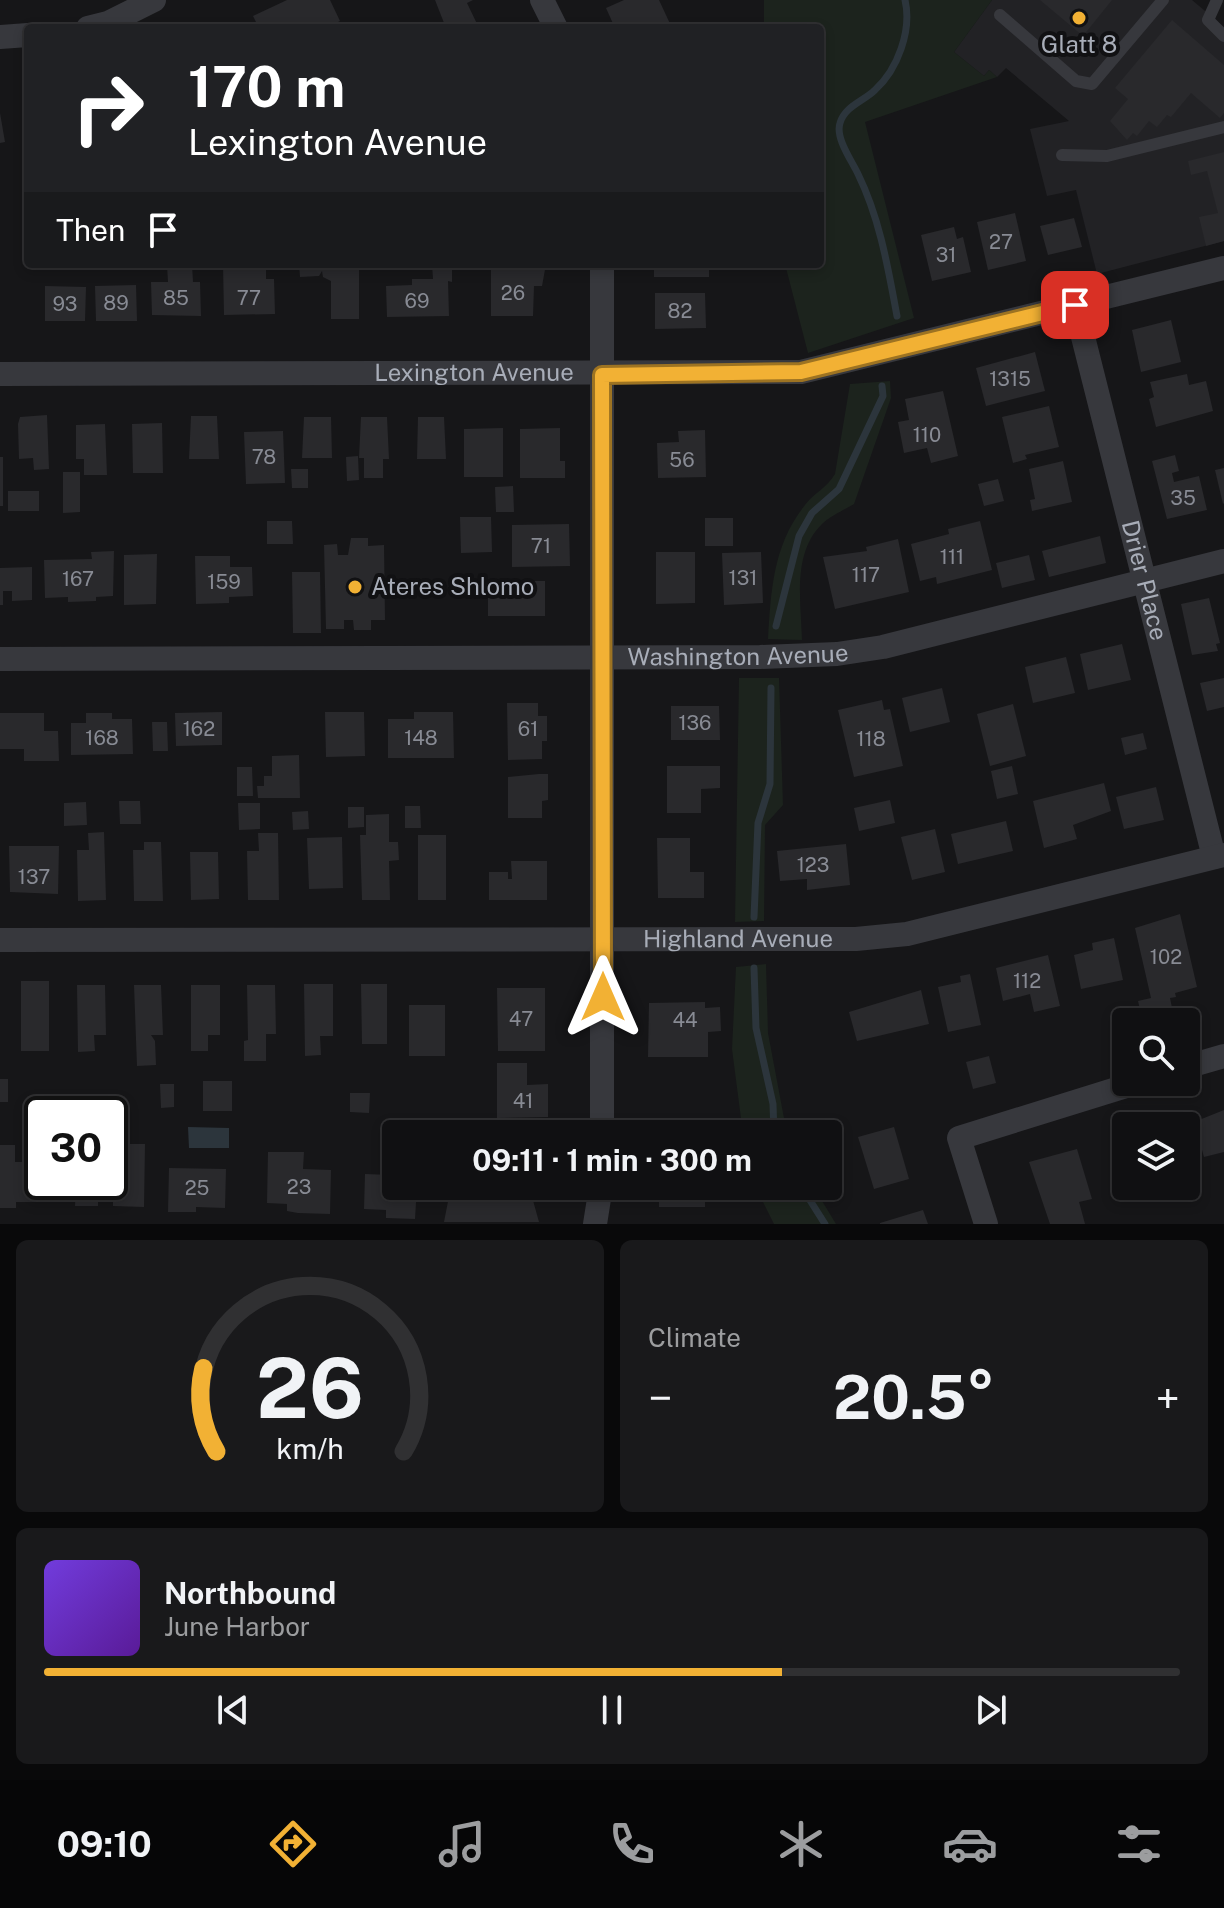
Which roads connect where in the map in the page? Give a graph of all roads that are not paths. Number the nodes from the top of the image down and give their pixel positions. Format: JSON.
{"nodes":[{"id":1,"x":154,"y":0,"type":"edge"},
{"id":2,"x":542,"y":0,"type":"edge"},
{"id":3,"x":1163,"y":0,"type":"edge"},
{"id":4,"x":1217,"y":0,"type":"edge"},
{"id":5,"x":1000,"y":15,"type":"dead end"},
{"id":6,"x":104,"y":24,"type":"edge"},
{"id":7,"x":554,"y":24,"type":"edge"},
{"id":8,"x":24,"y":35,"type":"edge"},
{"id":9,"x":1224,"y":36,"type":"edge"},
{"id":10,"x":0,"y":37,"type":"edge"},
{"id":11,"x":1224,"y":127,"type":"edge"},
{"id":12,"x":1062,"y":155,"type":"dead end"},
{"id":13,"x":602,"y":268,"type":"edge"},
{"id":14,"x":1224,"y":268,"type":"edge"},
{"id":15,"x":1075,"y":305,"type":"junction"},
{"id":16,"x":0,"y":374,"type":"edge"},
{"id":17,"x":602,"y":375,"type":"junction"},
{"id":18,"x":1224,"y":561,"type":"edge"},
{"id":19,"x":1145,"y":581,"type":"junction"},
{"id":20,"x":601,"y":658,"type":"junction"},
{"id":21,"x":0,"y":659,"type":"edge"},
{"id":22,"x":1219,"y":856,"type":"edge"},
{"id":23,"x":0,"y":940,"type":"edge"},
{"id":24,"x":603,"y":942,"type":"junction"},
{"id":25,"x":1224,"y":1056,"type":"edge"},
{"id":26,"x":1200,"y":1063,"type":"edge"},
{"id":27,"x":1112,"y":1090,"type":"edge"},
{"id":28,"x":602,"y":1120,"type":"edge"},
{"id":29,"x":599,"y":1200,"type":"edge"},
{"id":30,"x":595,"y":1224,"type":"edge"},
{"id":31,"x":986,"y":1224,"type":"edge"}],
"edges":[{"from":1,"to":6,"type":"street"},
{"from":2,"to":7,"type":"street"},
{"from":3,"to":5,"type":"lane"},
{"from":4,"to":9,"type":"lane"},
{"from":8,"to":10,"type":"street"},
{"from":11,"to":12,"type":"lane"},
{"from":13,"to":17,"type":"street"},
{"from":14,"to":15,"type":"street","name":"Lexington Avenue"},
{"from":15,"to":17,"type":"street","name":"Lexington Avenue"},
{"from":15,"to":19,"type":"street","name":"Drier Place"},
{"from":16,"to":17,"type":"street","name":"Lexington Avenue"},
{"from":17,"to":20,"type":"street"},
{"from":18,"to":19,"type":"street","name":"Washington Avenue"},
{"from":19,"to":20,"type":"street","name":"Washington Avenue"},
{"from":19,"to":22,"type":"street","name":"Drier Place"},
{"from":20,"to":21,"type":"street","name":"Washington Avenue"},
{"from":20,"to":24,"type":"street"},
{"from":22,"to":24,"type":"street","name":"Highland Avenue"},
{"from":23,"to":24,"type":"street","name":"Highland Avenue"},
{"from":24,"to":28,"type":"street"},
{"from":25,"to":26,"type":"street"},
{"from":27,"to":31,"type":"street"},
{"from":29,"to":30,"type":"street"}]}
